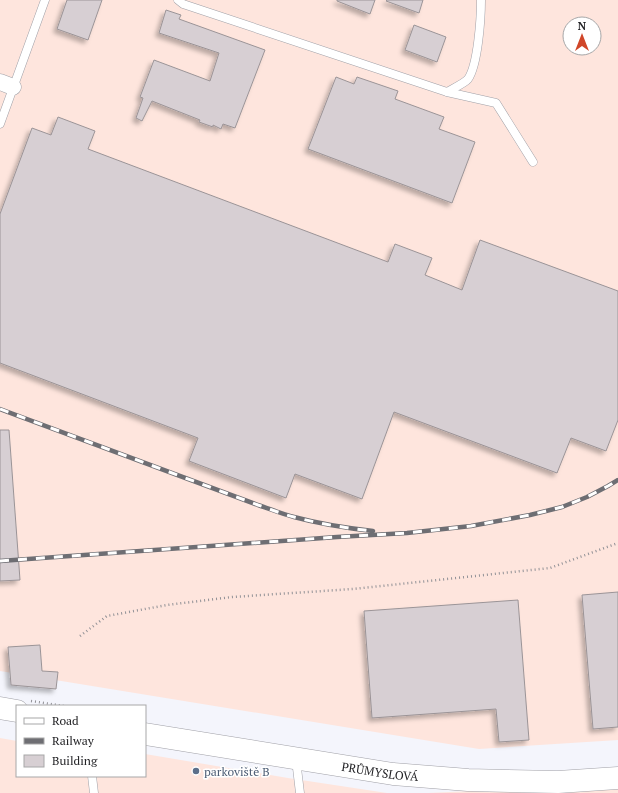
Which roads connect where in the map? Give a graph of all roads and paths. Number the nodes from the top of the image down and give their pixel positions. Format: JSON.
{"nodes":[{"id":1,"x":45,"y":0,"type":"edge"},
{"id":2,"x":178,"y":0,"type":"edge"},
{"id":3,"x":481,"y":0,"type":"edge"},
{"id":4,"x":7,"y":84,"type":"edge"},
{"id":5,"x":447,"y":92,"type":"junction"},
{"id":6,"x":0,"y":124,"type":"edge"},
{"id":7,"x":533,"y":162,"type":"dead end"},
{"id":8,"x":618,"y":543,"type":"edge"},
{"id":9,"x":80,"y":636,"type":"dead end"},
{"id":10,"x":0,"y":708,"type":"edge"},
{"id":11,"x":16,"y":711,"type":"edge"},
{"id":12,"x":146,"y":734,"type":"edge"},
{"id":13,"x":298,"y":759,"type":"junction"},
{"id":14,"x":92,"y":777,"type":"edge"},
{"id":15,"x":618,"y":778,"type":"edge"},
{"id":16,"x":94,"y":793,"type":"edge"},
{"id":17,"x":300,"y":793,"type":"edge"}],
"edges":[{"from":1,"to":4,"type":"lane"},
{"from":2,"to":5,"type":"lane"},
{"from":3,"to":5,"type":"lane"},
{"from":4,"to":6,"type":"lane"},
{"from":5,"to":7,"type":"lane"},
{"from":8,"to":9,"type":"path"},
{"from":10,"to":11,"type":"main road"},
{"from":12,"to":13,"type":"main road","name":"PRŮMYSLOVÁ"},
{"from":13,"to":15,"type":"main road","name":"PRŮMYSLOVÁ"},
{"from":13,"to":17,"type":"lane"},
{"from":14,"to":16,"type":"lane"}]}
